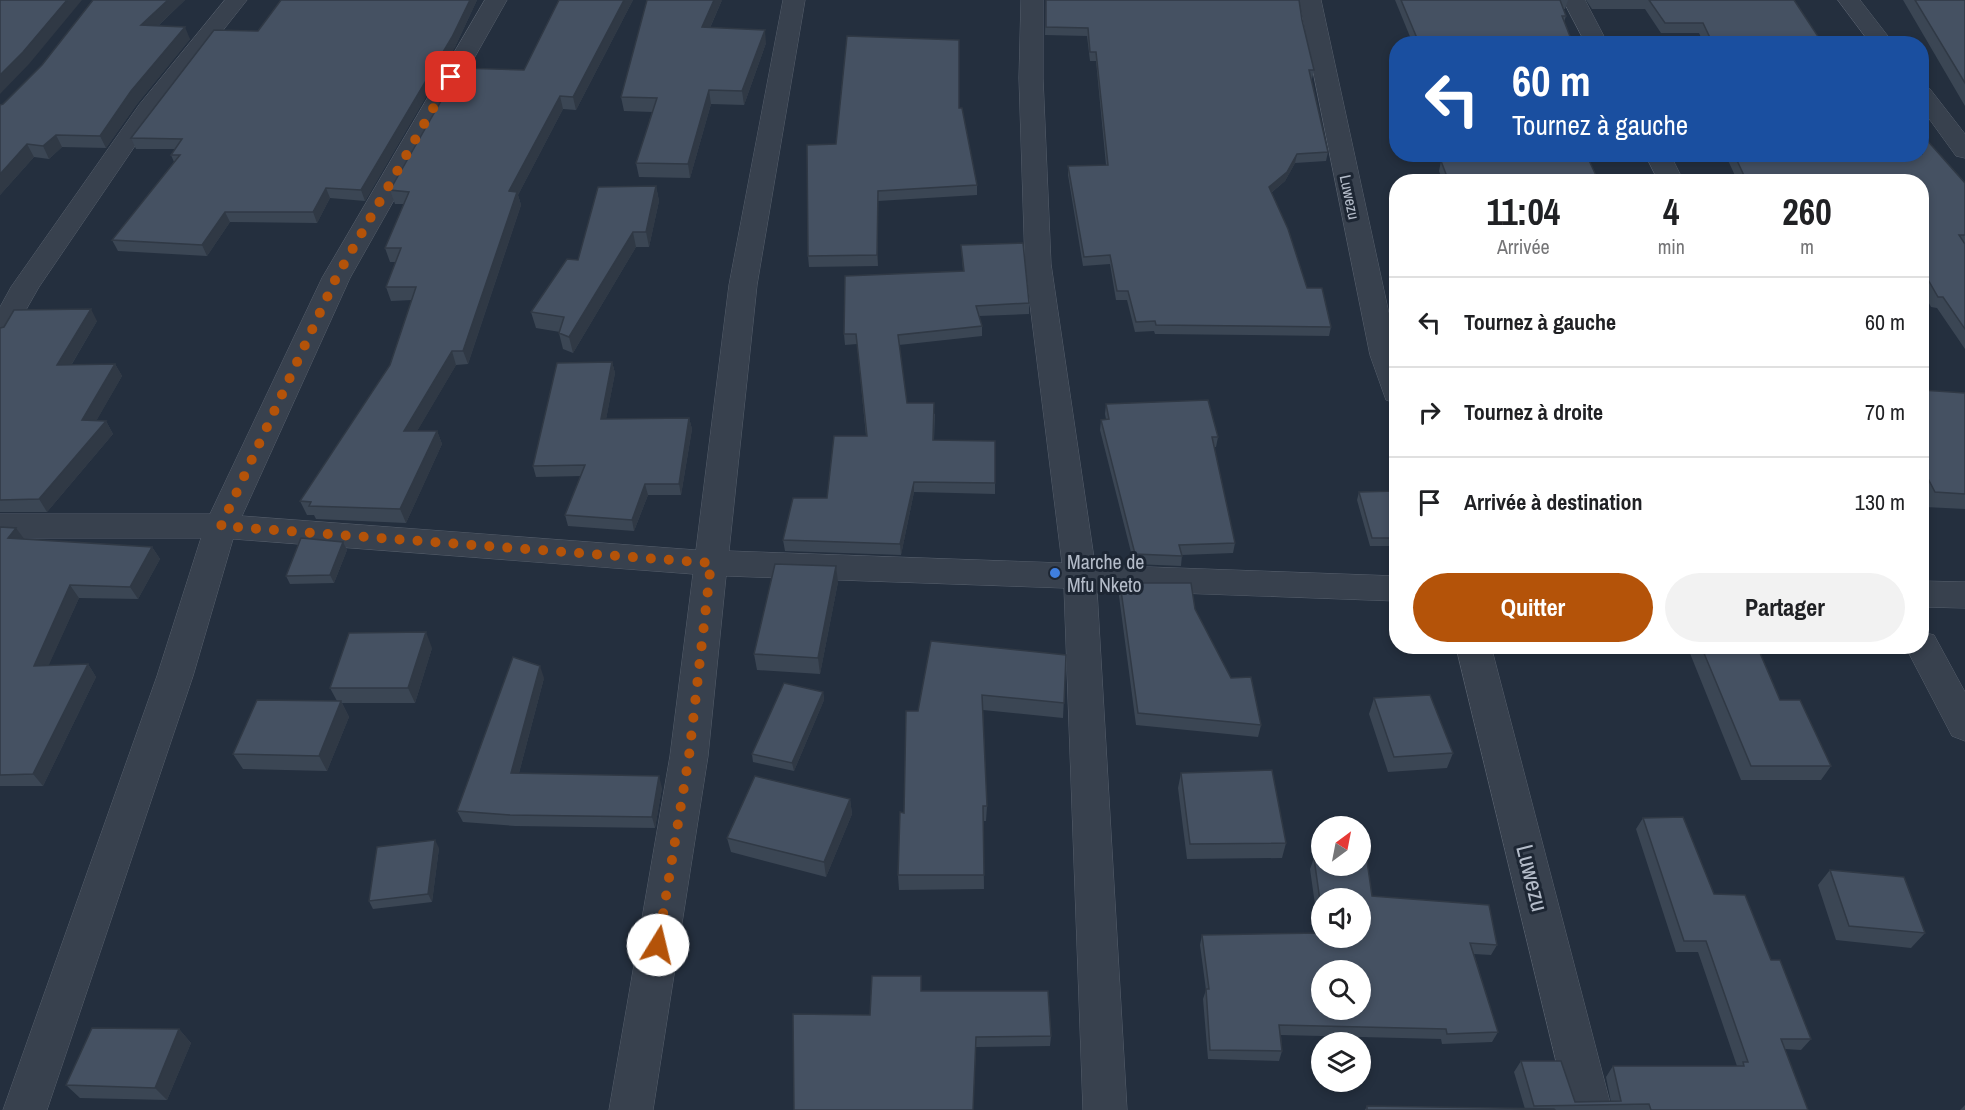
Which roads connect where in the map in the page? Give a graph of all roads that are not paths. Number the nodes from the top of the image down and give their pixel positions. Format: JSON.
{"nodes":[{"id":1,"x":236,"y":0,"type":"edge"},
{"id":2,"x":496,"y":0,"type":"edge"},
{"id":3,"x":794,"y":0,"type":"edge"},
{"id":4,"x":1032,"y":0,"type":"edge"},
{"id":5,"x":1310,"y":0,"type":"edge"},
{"id":6,"x":1574,"y":0,"type":"edge"},
{"id":7,"x":1849,"y":0,"type":"edge"},
{"id":8,"x":1593,"y":36,"type":"edge"},
{"id":9,"x":1877,"y":36,"type":"edge"},
{"id":10,"x":1929,"y":103,"type":"edge"},
{"id":11,"x":1965,"y":151,"type":"edge"},
{"id":12,"x":0,"y":332,"type":"edge"},
{"id":13,"x":1389,"y":371,"type":"edge"},
{"id":14,"x":0,"y":526,"type":"edge"},
{"id":15,"x":221,"y":526,"type":"junction"},
{"id":16,"x":711,"y":563,"type":"junction"},
{"id":17,"x":1080,"y":576,"type":"junction"},
{"id":18,"x":1389,"y":588,"type":"edge"},
{"id":19,"x":1929,"y":594,"type":"edge"},
{"id":20,"x":1965,"y":595,"type":"edge"},
{"id":21,"x":1475,"y":654,"type":"edge"},
{"id":22,"x":1927,"y":654,"type":"edge"},
{"id":23,"x":1965,"y":726,"type":"edge"},
{"id":24,"x":25,"y":1110,"type":"edge"},
{"id":25,"x":631,"y":1110,"type":"edge"},
{"id":26,"x":1105,"y":1110,"type":"edge"},
{"id":27,"x":1590,"y":1110,"type":"edge"}],
"edges":[{"from":1,"to":12,"type":"street"},
{"from":2,"to":15,"type":"street"},
{"from":3,"to":16,"type":"street"},
{"from":4,"to":17,"type":"street"},
{"from":5,"to":13,"type":"street","name":"Luwezu"},
{"from":6,"to":8,"type":"street"},
{"from":7,"to":9,"type":"street"},
{"from":10,"to":11,"type":"street"},
{"from":14,"to":15,"type":"street"},
{"from":15,"to":16,"type":"street"},
{"from":15,"to":24,"type":"street"},
{"from":16,"to":17,"type":"street"},
{"from":16,"to":25,"type":"street"},
{"from":17,"to":18,"type":"street"},
{"from":17,"to":26,"type":"street"},
{"from":19,"to":20,"type":"street"},
{"from":21,"to":27,"type":"street","name":"Luwezu"},
{"from":22,"to":23,"type":"street"}]}
